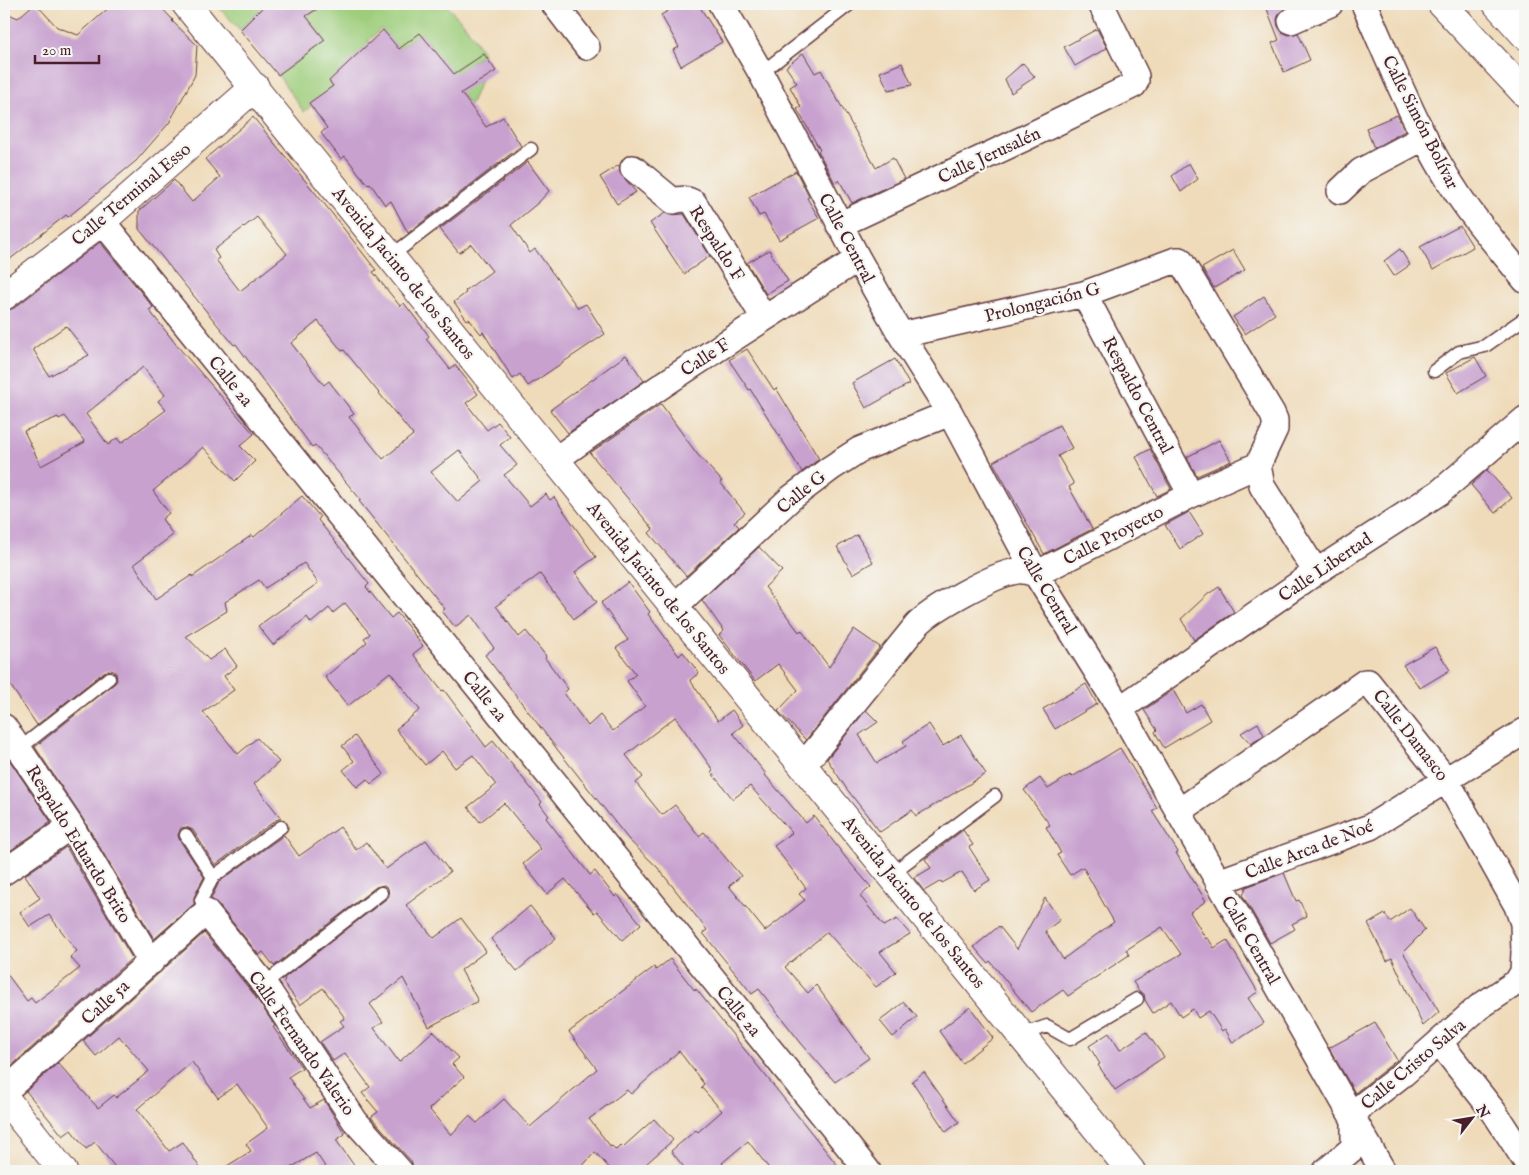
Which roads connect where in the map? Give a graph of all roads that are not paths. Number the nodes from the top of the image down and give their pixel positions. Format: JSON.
{"nodes":[{"id":1,"x":186,"y":4,"type":"edge"},
{"id":2,"x":554,"y":4,"type":"edge"},
{"id":3,"x":721,"y":4,"type":"edge"},
{"id":4,"x":850,"y":4,"type":"edge"},
{"id":5,"x":1101,"y":4,"type":"edge"},
{"id":6,"x":1330,"y":4,"type":"edge"},
{"id":7,"x":1364,"y":4,"type":"edge"},
{"id":8,"x":1442,"y":4,"type":"edge"},
{"id":9,"x":1497,"y":4,"type":"edge"},
{"id":10,"x":1291,"y":22,"type":"dead end"},
{"id":11,"x":1525,"y":36,"type":"edge"},
{"id":12,"x":587,"y":47,"type":"dead end"},
{"id":13,"x":761,"y":73,"type":"junction"},
{"id":14,"x":255,"y":88,"type":"junction"},
{"id":15,"x":1525,"y":94,"type":"edge"},
{"id":16,"x":1425,"y":138,"type":"junction"},
{"id":17,"x":531,"y":149,"type":"dead end"},
{"id":18,"x":634,"y":168,"type":"dead end"},
{"id":19,"x":1340,"y":190,"type":"dead end"},
{"id":20,"x":102,"y":221,"type":"junction"},
{"id":21,"x":839,"y":225,"type":"junction"},
{"id":22,"x":391,"y":256,"type":"junction"},
{"id":23,"x":858,"y":259,"type":"junction"},
{"id":24,"x":1525,"y":280,"type":"edge"},
{"id":25,"x":1084,"y":294,"type":"junction"},
{"id":26,"x":4,"y":296,"type":"edge"},
{"id":27,"x":764,"y":318,"type":"junction"},
{"id":28,"x":1525,"y":318,"type":"edge"},
{"id":29,"x":901,"y":335,"type":"junction"},
{"id":30,"x":1434,"y":371,"type":"dead end"},
{"id":31,"x":950,"y":413,"type":"junction"},
{"id":32,"x":1525,"y":419,"type":"edge"},
{"id":33,"x":555,"y":460,"type":"junction"},
{"id":34,"x":1258,"y":465,"type":"junction"},
{"id":35,"x":1191,"y":495,"type":"junction"},
{"id":36,"x":1316,"y":572,"type":"junction"},
{"id":37,"x":1036,"y":574,"type":"junction"},
{"id":38,"x":674,"y":607,"type":"junction"},
{"id":39,"x":109,"y":678,"type":"dead end"},
{"id":40,"x":1120,"y":709,"type":"junction"},
{"id":41,"x":4,"y":727,"type":"edge"},
{"id":42,"x":1525,"y":731,"type":"edge"},
{"id":43,"x":18,"y":749,"type":"junction"},
{"id":44,"x":803,"y":766,"type":"junction"},
{"id":45,"x":1447,"y":780,"type":"junction"},
{"id":46,"x":995,"y":796,"type":"dead end"},
{"id":47,"x":1178,"y":812,"type":"junction"},
{"id":48,"x":71,"y":826,"type":"junction"},
{"id":49,"x":281,"y":827,"type":"dead end"},
{"id":50,"x":186,"y":835,"type":"dead end"},
{"id":51,"x":4,"y":872,"type":"edge"},
{"id":52,"x":891,"y":874,"type":"junction"},
{"id":53,"x":214,"y":877,"type":"junction"},
{"id":54,"x":1218,"y":882,"type":"junction"},
{"id":55,"x":381,"y":893,"type":"dead end"},
{"id":56,"x":206,"y":912,"type":"junction"},
{"id":57,"x":151,"y":962,"type":"junction"},
{"id":58,"x":1524,"y":973,"type":"edge"},
{"id":59,"x":264,"y":984,"type":"junction"},
{"id":60,"x":1137,"y":999,"type":"dead end"},
{"id":61,"x":1021,"y":1035,"type":"junction"},
{"id":62,"x":1439,"y":1042,"type":"junction"},
{"id":63,"x":4,"y":1092,"type":"edge"},
{"id":64,"x":4,"y":1098,"type":"edge"},
{"id":65,"x":1354,"y":1121,"type":"junction"},
{"id":66,"x":1525,"y":1160,"type":"edge"},
{"id":67,"x":63,"y":1171,"type":"edge"},
{"id":68,"x":400,"y":1171,"type":"edge"},
{"id":69,"x":868,"y":1171,"type":"edge"},
{"id":70,"x":1131,"y":1171,"type":"edge"},
{"id":71,"x":1326,"y":1171,"type":"edge"},
{"id":72,"x":1384,"y":1171,"type":"edge"}],
"edges":[{"from":1,"to":14,"type":"main road","name":"Avenida Jacinto de los Santos"},
{"from":2,"to":12,"type":"street"},
{"from":3,"to":13,"type":"street","name":"Calle Central"},
{"from":4,"to":13,"type":"lane"},
{"from":5,"to":21,"type":"street","name":"Calle Jerusalén"},
{"from":6,"to":10,"type":"street"},
{"from":7,"to":16,"type":"street","name":"Calle Simón Bolívar"},
{"from":8,"to":15,"type":"main road"},
{"from":9,"to":11,"type":"main road"},
{"from":13,"to":21,"type":"street","name":"Calle Central"},
{"from":14,"to":20,"type":"main road","name":"Calle Terminal Esso"},
{"from":14,"to":22,"type":"main road","name":"Avenida Jacinto de los Santos"},
{"from":16,"to":19,"type":"street"},
{"from":16,"to":24,"type":"street","name":"Calle Simón Bolívar"},
{"from":17,"to":22,"type":"lane"},
{"from":18,"to":27,"type":"street","name":"Respaldo F"},
{"from":20,"to":26,"type":"main road","name":"Calle Terminal Esso"},
{"from":20,"to":69,"type":"street","name":"Calle 2a"},
{"from":21,"to":23,"type":"street","name":"Calle Central"},
{"from":22,"to":33,"type":"main road","name":"Avenida Jacinto de los Santos"},
{"from":23,"to":27,"type":"street","name":"Calle F"},
{"from":23,"to":29,"type":"street","name":"Calle Central"},
{"from":25,"to":29,"type":"street","name":"Prolongación G"},
{"from":25,"to":34,"type":"street","name":"Prolongación G"},
{"from":25,"to":35,"type":"street","name":"Respaldo Central"},
{"from":27,"to":33,"type":"street","name":"Calle F"},
{"from":28,"to":30,"type":"lane"},
{"from":29,"to":31,"type":"street","name":"Calle Central"},
{"from":31,"to":37,"type":"street","name":"Calle Central"},
{"from":31,"to":38,"type":"street","name":"Calle G"},
{"from":32,"to":36,"type":"street","name":"Calle Libertad"},
{"from":33,"to":38,"type":"main road","name":"Avenida Jacinto de los Santos"},
{"from":34,"to":35,"type":"street","name":"Calle Proyecto"},
{"from":34,"to":36,"type":"street"},
{"from":35,"to":37,"type":"street","name":"Calle Proyecto"},
{"from":36,"to":40,"type":"street","name":"Calle Libertad"},
{"from":37,"to":40,"type":"street","name":"Calle Central"},
{"from":37,"to":44,"type":"street"},
{"from":38,"to":44,"type":"main road","name":"Avenida Jacinto de los Santos"},
{"from":39,"to":43,"type":"lane"},
{"from":40,"to":47,"type":"street","name":"Calle Central"},
{"from":41,"to":43,"type":"street","name":"Respaldo Eduardo Brito"},
{"from":42,"to":45,"type":"street","name":"Calle Arca de Noé"},
{"from":43,"to":48,"type":"street","name":"Respaldo Eduardo Brito"},
{"from":44,"to":52,"type":"main road","name":"Avenida Jacinto de los Santos"},
{"from":45,"to":47,"type":"street","name":"Calle Damasco"},
{"from":45,"to":54,"type":"street","name":"Calle Arca de Noé"},
{"from":45,"to":58,"type":"street","name":"Calle Damasco"},
{"from":46,"to":52,"type":"lane"},
{"from":47,"to":54,"type":"street","name":"Calle Central"},
{"from":48,"to":51,"type":"street"},
{"from":48,"to":57,"type":"street","name":"Respaldo Eduardo Brito"},
{"from":49,"to":53,"type":"lane"},
{"from":50,"to":53,"type":"lane"},
{"from":52,"to":61,"type":"main road","name":"Avenida Jacinto de los Santos"},
{"from":53,"to":56,"type":"lane"},
{"from":54,"to":65,"type":"street","name":"Calle Central"},
{"from":55,"to":59,"type":"lane"},
{"from":56,"to":57,"type":"street","name":"Calle 5a"},
{"from":56,"to":59,"type":"street","name":"Calle Fernando Valerio"},
{"from":57,"to":63,"type":"street","name":"Calle 5a"},
{"from":58,"to":62,"type":"street","name":"Calle Cristo Salva"},
{"from":59,"to":68,"type":"street","name":"Calle Fernando Valerio"},
{"from":60,"to":61,"type":"lane"},
{"from":61,"to":70,"type":"main road","name":"Avenida Jacinto de los Santos"},
{"from":62,"to":65,"type":"street","name":"Calle Cristo Salva"},
{"from":62,"to":66,"type":"street"},
{"from":64,"to":67,"type":"main road"},
{"from":65,"to":71,"type":"street","name":"Calle Cristo Salva"},
{"from":65,"to":72,"type":"street","name":"Calle Central"}]}
